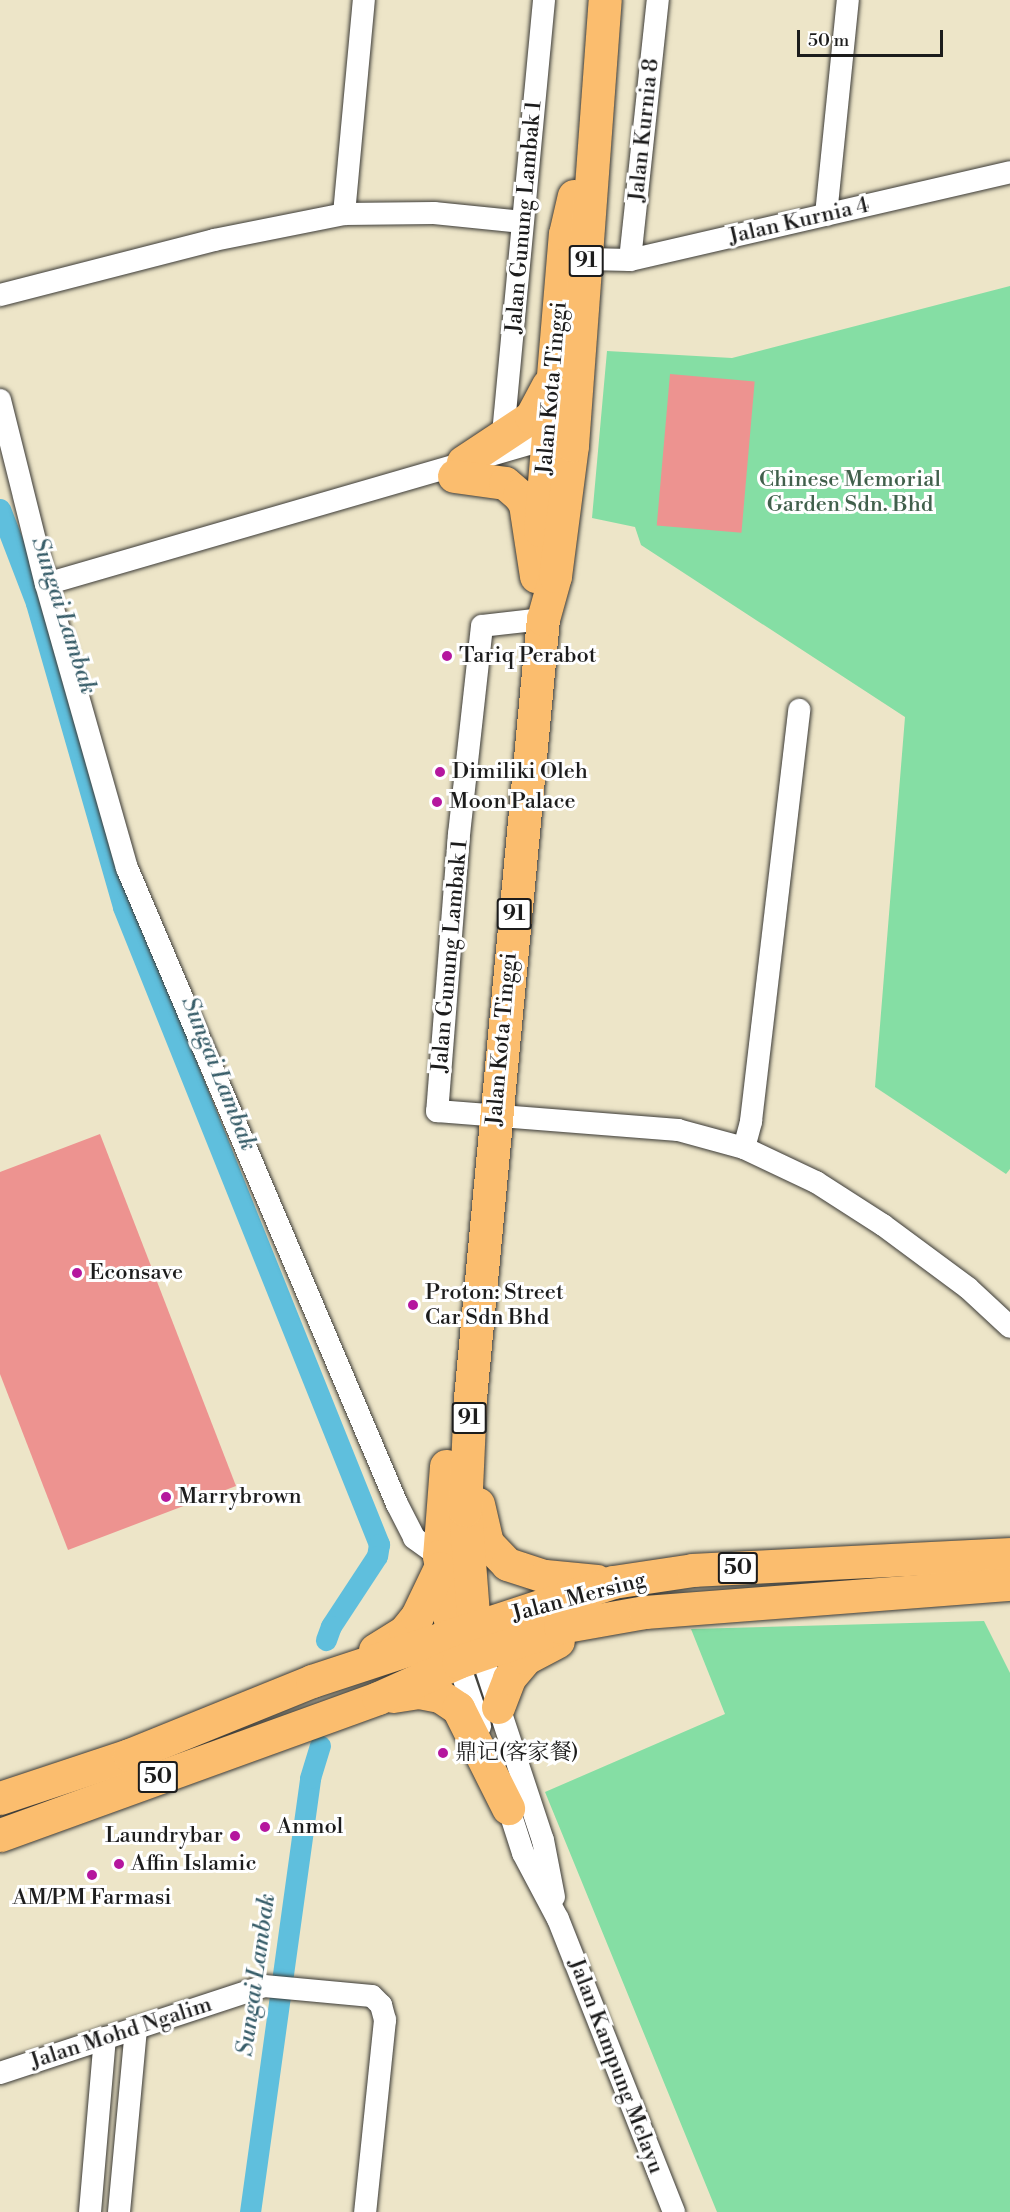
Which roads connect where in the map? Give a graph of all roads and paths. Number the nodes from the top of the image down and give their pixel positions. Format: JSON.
{"nodes":[{"id":1,"x":364,"y":0,"type":"edge"},
{"id":2,"x":544,"y":0,"type":"edge"},
{"id":3,"x":605,"y":0,"type":"edge"},
{"id":4,"x":658,"y":0,"type":"edge"},
{"id":5,"x":848,"y":0,"type":"edge"},
{"id":6,"x":598,"y":89,"type":"junction"},
{"id":7,"x":1010,"y":170,"type":"edge"},
{"id":8,"x":344,"y":214,"type":"junction"},
{"id":9,"x":826,"y":214,"type":"junction"},
{"id":10,"x":523,"y":222,"type":"junction"},
{"id":11,"x":586,"y":259,"type":"junction"},
{"id":12,"x":630,"y":260,"type":"junction"},
{"id":13,"x":0,"y":295,"type":"edge"},
{"id":14,"x":554,"y":367,"type":"junction"},
{"id":15,"x":0,"y":400,"type":"edge"},
{"id":16,"x":503,"y":434,"type":"junction"},
{"id":17,"x":559,"y":445,"type":"junction"},
{"id":18,"x":458,"y":469,"type":"junction"},
{"id":19,"x":536,"y":576,"type":"junction"},
{"id":20,"x":46,"y":584,"type":"junction"},
{"id":21,"x":543,"y":619,"type":"junction"},
{"id":22,"x":799,"y":710,"type":"dead end"},
{"id":23,"x":495,"y":1113,"type":"junction"},
{"id":24,"x":744,"y":1148,"type":"junction"},
{"id":25,"x":487,"y":1209,"type":"junction"},
{"id":26,"x":1010,"y":1327,"type":"edge"},
{"id":27,"x":470,"y":1398,"type":"junction"},
{"id":28,"x":1010,"y":1554,"type":"edge"},
{"id":29,"x":439,"y":1562,"type":"junction"},
{"id":30,"x":613,"y":1582,"type":"junction"},
{"id":31,"x":1010,"y":1584,"type":"edge"},
{"id":32,"x":645,"y":1612,"type":"junction"},
{"id":33,"x":466,"y":1644,"type":"junction"},
{"id":34,"x":331,"y":1676,"type":"junction"},
{"id":35,"x":378,"y":1698,"type":"junction"},
{"id":36,"x":498,"y":1707,"type":"junction"},
{"id":37,"x":0,"y":1798,"type":"edge"},
{"id":38,"x":508,"y":1808,"type":"junction"},
{"id":39,"x":0,"y":1835,"type":"edge"},
{"id":40,"x":558,"y":1919,"type":"junction"},
{"id":41,"x":136,"y":2028,"type":"junction"},
{"id":42,"x":105,"y":2038,"type":"junction"},
{"id":43,"x":0,"y":2073,"type":"edge"},
{"id":44,"x":90,"y":2212,"type":"edge"},
{"id":45,"x":119,"y":2212,"type":"edge"},
{"id":46,"x":365,"y":2212,"type":"edge"},
{"id":47,"x":674,"y":2212,"type":"edge"}],
"edges":[{"from":1,"to":8,"type":"street"},
{"from":2,"to":10,"type":"street","name":"Jalan Gunung Lambak 1"},
{"from":3,"to":6,"type":"highway","name":"Jalan Kota Tinggi","number":"91"},
{"from":4,"to":12,"type":"street","name":"Jalan Kurnia 8"},
{"from":5,"to":9,"type":"street"},
{"from":6,"to":11,"type":"highway","name":"Jalan Kota Tinggi","number":"91"},
{"from":6,"to":14,"type":"highway","name":"Jalan Kota Tinggi","number":"91"},
{"from":7,"to":9,"type":"street","name":"Jalan Kurnia 4"},
{"from":8,"to":10,"type":"street"},
{"from":8,"to":13,"type":"street"},
{"from":9,"to":12,"type":"street","name":"Jalan Kurnia 4"},
{"from":10,"to":16,"type":"street","name":"Jalan Gunung Lambak 1"},
{"from":11,"to":12,"type":"street","name":"Jalan Kurnia 4"},
{"from":11,"to":17,"type":"highway","name":"Jalan Kota Tinggi","number":"91"},
{"from":14,"to":16,"type":"highway"},
{"from":14,"to":17,"type":"highway","name":"Jalan Kota Tinggi","number":"91"},
{"from":15,"to":20,"type":"street"},
{"from":16,"to":18,"type":"highway"},
{"from":17,"to":18,"type":"street"},
{"from":17,"to":19,"type":"highway","name":"Jalan Kota Tinggi","number":"91"},
{"from":17,"to":21,"type":"highway","name":"Jalan Kota Tinggi","number":"91"},
{"from":18,"to":19,"type":"highway"},
{"from":18,"to":20,"type":"street"},
{"from":19,"to":21,"type":"highway","name":"Jalan Kota Tinggi","number":"91"},
{"from":20,"to":29,"type":"street"},
{"from":21,"to":23,"type":"highway","name":"Jalan Kota Tinggi","number":"91"},
{"from":21,"to":23,"type":"street","name":"Jalan Gunung Lambak 1"},
{"from":22,"to":24,"type":"street"},
{"from":23,"to":24,"type":"street"},
{"from":23,"to":25,"type":"highway","name":"Jalan Kota Tinggi","number":"91"},
{"from":24,"to":26,"type":"street"},
{"from":25,"to":27,"type":"highway","name":"Jalan Kota Tinggi","number":"91"},
{"from":25,"to":29,"type":"highway","name":"Jalan Kota Tinggi","number":"91"},
{"from":27,"to":30,"type":"highway"},
{"from":27,"to":33,"type":"highway","name":"Jalan Kota Tinggi","number":"91"},
{"from":28,"to":30,"type":"highway","name":"Jalan Mersing","number":"50"},
{"from":29,"to":33,"type":"highway","name":"Jalan Kota Tinggi","number":"91"},
{"from":29,"to":34,"type":"highway"},
{"from":30,"to":33,"type":"highway","name":"Jalan Mersing","number":"50"},
{"from":31,"to":32,"type":"highway","name":"Jalan Mersing","number":"50"},
{"from":32,"to":33,"type":"highway","name":"Jalan Mersing","number":"50"},
{"from":32,"to":36,"type":"highway"},
{"from":33,"to":34,"type":"highway","name":"Jalan Mersing","number":"50"},
{"from":33,"to":35,"type":"highway","name":"Jalan Mersing","number":"50"},
{"from":33,"to":36,"type":"street","name":"Jalan Kampung Melayu"},
{"from":33,"to":38,"type":"street","name":"Jalan Kampung Melayu"},
{"from":34,"to":37,"type":"highway","name":"Jalan Mersing","number":"50"},
{"from":35,"to":38,"type":"highway"},
{"from":35,"to":39,"type":"highway","name":"Jalan Mersing","number":"50"},
{"from":36,"to":40,"type":"street","name":"Jalan Kampung Melayu"},
{"from":38,"to":40,"type":"street","name":"Jalan Kampung Melayu"},
{"from":40,"to":47,"type":"street","name":"Jalan Kampung Melayu"},
{"from":41,"to":42,"type":"street","name":"Jalan Mohd Ngalim"},
{"from":41,"to":45,"type":"street"},
{"from":41,"to":46,"type":"street","name":"Jalan Mohd Ngalim"},
{"from":42,"to":43,"type":"street","name":"Jalan Mohd Ngalim"},
{"from":42,"to":44,"type":"street"}]}
